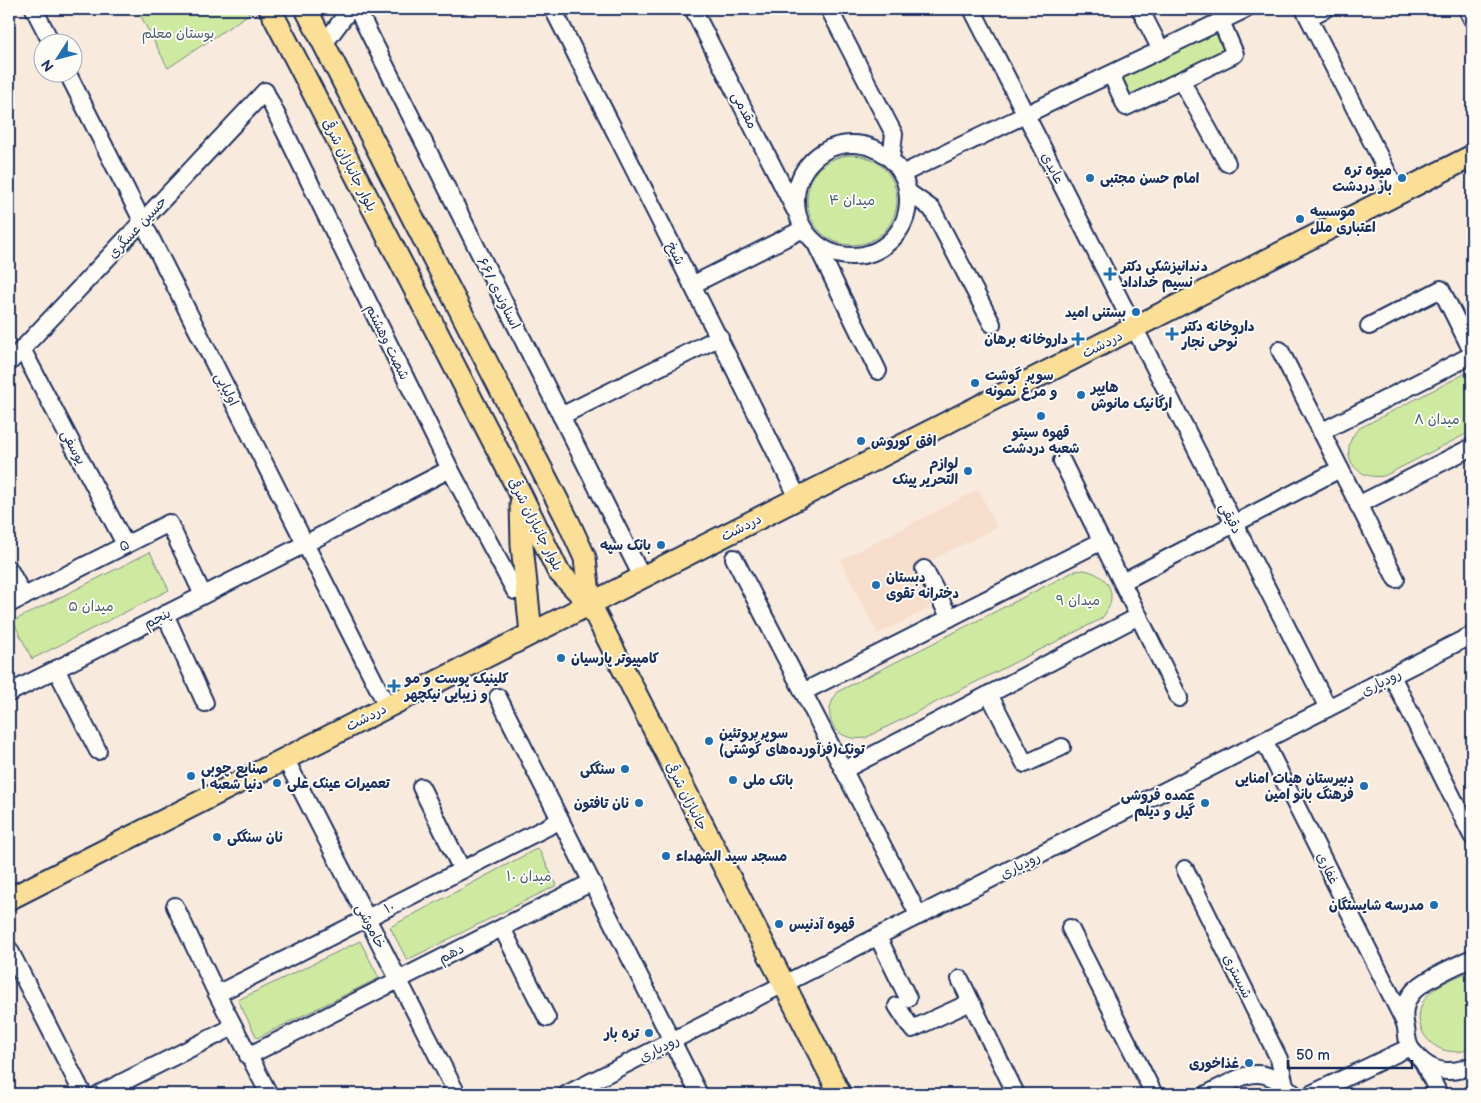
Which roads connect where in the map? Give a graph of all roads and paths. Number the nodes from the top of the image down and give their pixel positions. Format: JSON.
{"nodes":[{"id":1,"x":34,"y":9,"type":"edge"},
{"id":2,"x":270,"y":9,"type":"edge"},
{"id":3,"x":306,"y":9,"type":"edge"},
{"id":4,"x":350,"y":9,"type":"edge"},
{"id":5,"x":357,"y":9,"type":"edge"},
{"id":6,"x":553,"y":9,"type":"edge"},
{"id":7,"x":693,"y":9,"type":"edge"},
{"id":8,"x":829,"y":9,"type":"edge"},
{"id":9,"x":972,"y":9,"type":"edge"},
{"id":10,"x":1140,"y":9,"type":"edge"},
{"id":11,"x":1246,"y":9,"type":"edge"},
{"id":12,"x":1325,"y":9,"type":"edge"},
{"id":13,"x":1467,"y":9,"type":"edge"},
{"id":14,"x":1307,"y":13,"type":"edge"},
{"id":15,"x":1472,"y":19,"type":"edge"},
{"id":16,"x":1220,"y":21,"type":"junction"},
{"id":17,"x":46,"y":32,"type":"edge"},
{"id":18,"x":324,"y":44,"type":"junction"},
{"id":19,"x":1161,"y":50,"type":"junction"},
{"id":20,"x":1111,"y":74,"type":"junction"},
{"id":21,"x":1181,"y":80,"type":"junction"},
{"id":22,"x":72,"y":82,"type":"edge"},
{"id":23,"x":265,"y":90,"type":"joint"},
{"id":24,"x":1026,"y":115,"type":"junction"},
{"id":25,"x":1472,"y":156,"type":"edge"},
{"id":26,"x":891,"y":159,"type":"junction"},
{"id":27,"x":1226,"y":163,"type":"dead end"},
{"id":28,"x":902,"y":174,"type":"junction"},
{"id":29,"x":908,"y":192,"type":"junction"},
{"id":30,"x":1398,"y":193,"type":"junction"},
{"id":31,"x":796,"y":212,"type":"junction"},
{"id":32,"x":143,"y":221,"type":"junction"},
{"id":33,"x":803,"y":229,"type":"junction"},
{"id":34,"x":816,"y":244,"type":"junction"},
{"id":35,"x":692,"y":285,"type":"junction"},
{"id":36,"x":992,"y":324,"type":"dead end"},
{"id":37,"x":1369,"y":326,"type":"dead end"},
{"id":38,"x":1133,"y":328,"type":"junction"},
{"id":39,"x":720,"y":338,"type":"junction"},
{"id":40,"x":22,"y":349,"type":"junction"},
{"id":41,"x":1280,"y":350,"type":"dead end"},
{"id":42,"x":1472,"y":351,"type":"edge"},
{"id":43,"x":1472,"y":355,"type":"edge"},
{"id":44,"x":9,"y":363,"type":"edge"},
{"id":45,"x":878,"y":371,"type":"dead end"},
{"id":46,"x":561,"y":416,"type":"junction"},
{"id":47,"x":1321,"y":432,"type":"junction"},
{"id":48,"x":1472,"y":447,"type":"edge"},
{"id":49,"x":1062,"y":461,"type":"dead end"},
{"id":50,"x":450,"y":469,"type":"junction"},
{"id":51,"x":1340,"y":469,"type":"junction"},
{"id":52,"x":521,"y":495,"type":"junction"},
{"id":53,"x":798,"y":498,"type":"junction"},
{"id":54,"x":1358,"y":505,"type":"junction"},
{"id":55,"x":1234,"y":524,"type":"junction"},
{"id":56,"x":1102,"y":541,"type":"junction"},
{"id":57,"x":125,"y":544,"type":"junction"},
{"id":58,"x":305,"y":544,"type":"junction"},
{"id":59,"x":734,"y":558,"type":"dead end"},
{"id":60,"x":9,"y":569,"type":"edge"},
{"id":61,"x":924,"y":569,"type":"dead end"},
{"id":62,"x":642,"y":578,"type":"junction"},
{"id":63,"x":1396,"y":579,"type":"dead end"},
{"id":64,"x":1122,"y":582,"type":"junction"},
{"id":65,"x":515,"y":591,"type":"dead end"},
{"id":66,"x":203,"y":595,"type":"junction"},
{"id":67,"x":24,"y":597,"type":"junction"},
{"id":68,"x":9,"y":604,"type":"edge"},
{"id":69,"x":590,"y":604,"type":"junction"},
{"id":70,"x":165,"y":614,"type":"junction"},
{"id":71,"x":1139,"y":616,"type":"junction"},
{"id":72,"x":950,"y":618,"type":"junction"},
{"id":73,"x":531,"y":633,"type":"junction"},
{"id":74,"x":1472,"y":635,"type":"edge"},
{"id":75,"x":56,"y":669,"type":"junction"},
{"id":76,"x":1392,"y":676,"type":"junction"},
{"id":77,"x":803,"y":692,"type":"junction"},
{"id":78,"x":9,"y":693,"type":"edge"},
{"id":79,"x":989,"y":694,"type":"junction"},
{"id":80,"x":498,"y":697,"type":"dead end"},
{"id":81,"x":1179,"y":698,"type":"dead end"},
{"id":82,"x":205,"y":703,"type":"dead end"},
{"id":83,"x":387,"y":706,"type":"junction"},
{"id":84,"x":1328,"y":708,"type":"junction"},
{"id":85,"x":1264,"y":741,"type":"junction"},
{"id":86,"x":1062,"y":747,"type":"dead end"},
{"id":87,"x":98,"y":751,"type":"dead end"},
{"id":88,"x":285,"y":758,"type":"junction"},
{"id":89,"x":844,"y":770,"type":"junction"},
{"id":90,"x":421,"y":787,"type":"dead end"},
{"id":91,"x":561,"y":820,"type":"junction"},
{"id":92,"x":1472,"y":836,"type":"edge"},
{"id":93,"x":1185,"y":869,"type":"dead end"},
{"id":94,"x":462,"y":870,"type":"junction"},
{"id":95,"x":592,"y":882,"type":"junction"},
{"id":96,"x":9,"y":899,"type":"edge"},
{"id":97,"x":175,"y":906,"type":"dead end"},
{"id":98,"x":919,"y":916,"type":"junction"},
{"id":99,"x":367,"y":918,"type":"junction"},
{"id":100,"x":502,"y":928,"type":"junction"},
{"id":101,"x":1070,"y":928,"type":"dead end"},
{"id":102,"x":878,"y":937,"type":"junction"},
{"id":103,"x":9,"y":949,"type":"edge"},
{"id":104,"x":1472,"y":958,"type":"edge"},
{"id":105,"x":960,"y":979,"type":"dead end"},
{"id":106,"x":398,"y":980,"type":"junction"},
{"id":107,"x":784,"y":984,"type":"junction"},
{"id":108,"x":216,"y":994,"type":"junction"},
{"id":109,"x":971,"y":1002,"type":"junction"},
{"id":110,"x":547,"y":1018,"type":"dead end"},
{"id":111,"x":1404,"y":1023,"type":"junction"},
{"id":112,"x":233,"y":1027,"type":"junction"},
{"id":113,"x":672,"y":1041,"type":"junction"},
{"id":114,"x":1410,"y":1047,"type":"junction"},
{"id":115,"x":248,"y":1056,"type":"junction"},
{"id":116,"x":1423,"y":1062,"type":"junction"},
{"id":117,"x":1472,"y":1065,"type":"edge"},
{"id":118,"x":1289,"y":1090,"type":"edge"},
{"id":119,"x":83,"y":1094,"type":"edge"},
{"id":120,"x":99,"y":1094,"type":"edge"},
{"id":121,"x":268,"y":1094,"type":"edge"},
{"id":122,"x":456,"y":1094,"type":"edge"},
{"id":123,"x":567,"y":1094,"type":"edge"},
{"id":124,"x":699,"y":1094,"type":"edge"},
{"id":125,"x":840,"y":1094,"type":"edge"},
{"id":126,"x":1016,"y":1094,"type":"edge"},
{"id":127,"x":1154,"y":1094,"type":"edge"},
{"id":128,"x":1207,"y":1094,"type":"edge"},
{"id":129,"x":1311,"y":1094,"type":"edge"},
{"id":130,"x":1439,"y":1094,"type":"edge"}],
"edges":[{"from":1,"to":17,"type":"street"},
{"from":2,"to":52,"type":"main road","name":"بلوار جانبازان شرقی"},
{"from":3,"to":18,"type":"main road","name":"بلوار جانبازان شرقی"},
{"from":4,"to":18,"type":"street"},
{"from":5,"to":46,"type":"street","name":"اسناوندی /۶۶"},
{"from":6,"to":35,"type":"street","name":"شیخ"},
{"from":7,"to":31,"type":"street","name":"مقدمی"},
{"from":8,"to":26,"type":"street"},
{"from":9,"to":24,"type":"street","name":"عابدی"},
{"from":10,"to":19,"type":"street"},
{"from":11,"to":16,"type":"street"},
{"from":12,"to":14,"type":"street"},
{"from":13,"to":15,"type":"street"},
{"from":14,"to":30,"type":"street"},
{"from":16,"to":19,"type":"street"},
{"from":16,"to":21,"type":"street"},
{"from":18,"to":69,"type":"main road","name":"بلوار جانبازان شرقی"},
{"from":19,"to":20,"type":"street"},
{"from":20,"to":21,"type":"street"},
{"from":20,"to":24,"type":"street"},
{"from":21,"to":27,"type":"street"},
{"from":22,"to":32,"type":"street","name":"اولیایی"},
{"from":23,"to":32,"type":"street","name":"حسین عسگری"},
{"from":23,"to":50,"type":"street","name":"شصت وهشتم"},
{"from":24,"to":28,"type":"street"},
{"from":24,"to":38,"type":"street","name":"عابدی"},
{"from":25,"to":30,"type":"main road","name":"دردشت"},
{"from":26,"to":28,"type":"street"},
{"from":26,"to":31,"type":"street"},
{"from":28,"to":29,"type":"street"},
{"from":29,"to":34,"type":"street"},
{"from":29,"to":36,"type":"street"},
{"from":30,"to":38,"type":"main road","name":"دردشت"},
{"from":31,"to":33,"type":"street"},
{"from":32,"to":40,"type":"street","name":"حسین عسگری"},
{"from":32,"to":58,"type":"street","name":"اولیایی"},
{"from":33,"to":34,"type":"street"},
{"from":33,"to":35,"type":"street"},
{"from":34,"to":45,"type":"street"},
{"from":35,"to":39,"type":"street","name":"شیخ"},
{"from":37,"to":42,"type":"street"},
{"from":38,"to":53,"type":"main road","name":"دردشت"},
{"from":38,"to":55,"type":"street","name":"دقیقی"},
{"from":39,"to":46,"type":"street"},
{"from":39,"to":53,"type":"street","name":"شیخ"},
{"from":40,"to":44,"type":"street","name":"حسین عسگری"},
{"from":40,"to":57,"type":"street","name":"یوسفی"},
{"from":41,"to":47,"type":"street"},
{"from":43,"to":47,"type":"street"},
{"from":46,"to":62,"type":"street","name":"اسناوندی /۶۶"},
{"from":47,"to":51,"type":"street"},
{"from":48,"to":54,"type":"street"},
{"from":49,"to":56,"type":"street"},
{"from":50,"to":58,"type":"street","name":"پنجم"},
{"from":50,"to":65,"type":"street","name":"شصت وهشتم"},
{"from":51,"to":54,"type":"street"},
{"from":51,"to":55,"type":"street"},
{"from":52,"to":69,"type":"main road","name":"بلوار جانبازان شرقی"},
{"from":52,"to":73,"type":"main road"},
{"from":53,"to":62,"type":"main road","name":"دردشت"},
{"from":54,"to":63,"type":"street"},
{"from":55,"to":64,"type":"street"},
{"from":55,"to":84,"type":"street","name":"دقیقی"},
{"from":56,"to":64,"type":"street"},
{"from":56,"to":72,"type":"street"},
{"from":57,"to":66,"type":"street","name":"۵"},
{"from":57,"to":67,"type":"street","name":"۵"},
{"from":58,"to":66,"type":"street","name":"پنجم"},
{"from":58,"to":83,"type":"street","name":"اولیایی"},
{"from":59,"to":77,"type":"street"},
{"from":60,"to":67,"type":"street"},
{"from":61,"to":72,"type":"street"},
{"from":62,"to":69,"type":"main road","name":"دردشت"},
{"from":64,"to":71,"type":"street"},
{"from":66,"to":70,"type":"street","name":"پنجم"},
{"from":67,"to":68,"type":"street","name":"۵"},
{"from":69,"to":73,"type":"main road","name":"دردشت"},
{"from":69,"to":107,"type":"main road","name":"جانبازان شرقی"},
{"from":70,"to":75,"type":"street","name":"پنجم"},
{"from":70,"to":82,"type":"street"},
{"from":71,"to":79,"type":"street"},
{"from":71,"to":81,"type":"street"},
{"from":72,"to":77,"type":"street"},
{"from":73,"to":83,"type":"main road","name":"دردشت"},
{"from":74,"to":76,"type":"street","name":"رودباری"},
{"from":75,"to":78,"type":"street","name":"پنجم"},
{"from":75,"to":87,"type":"street"},
{"from":76,"to":84,"type":"street","name":"رودباری"},
{"from":76,"to":92,"type":"street"},
{"from":77,"to":89,"type":"street"},
{"from":79,"to":86,"type":"street"},
{"from":79,"to":89,"type":"street"},
{"from":80,"to":91,"type":"street"},
{"from":83,"to":88,"type":"main road","name":"دردشت"},
{"from":84,"to":85,"type":"street","name":"رودباری"},
{"from":85,"to":98,"type":"street","name":"رودباری"},
{"from":85,"to":111,"type":"street","name":"غفاری"},
{"from":88,"to":96,"type":"main road","name":"دردشت"},
{"from":88,"to":99,"type":"street","name":"خاموشی"},
{"from":89,"to":98,"type":"street"},
{"from":90,"to":94,"type":"street"},
{"from":91,"to":94,"type":"street","name":"۱۰"},
{"from":91,"to":95,"type":"street"},
{"from":93,"to":118,"type":"street","name":"شبستری"},
{"from":94,"to":99,"type":"street","name":"۱۰"},
{"from":95,"to":100,"type":"street","name":"دهم"},
{"from":95,"to":113,"type":"street"},
{"from":97,"to":108,"type":"street"},
{"from":98,"to":102,"type":"street","name":"رودباری"},
{"from":99,"to":106,"type":"street","name":"خاموشی"},
{"from":99,"to":108,"type":"street","name":"۱۰"},
{"from":100,"to":106,"type":"street","name":"دهم"},
{"from":100,"to":110,"type":"street"},
{"from":101,"to":127,"type":"street"},
{"from":102,"to":107,"type":"street","name":"رودباری"},
{"from":102,"to":109,"type":"street"},
{"from":103,"to":119,"type":"street"},
{"from":104,"to":111,"type":"street"},
{"from":105,"to":109,"type":"street"},
{"from":106,"to":115,"type":"street","name":"دهم"},
{"from":106,"to":122,"type":"street","name":"خاموشی"},
{"from":107,"to":113,"type":"street","name":"رودباری"},
{"from":107,"to":125,"type":"main road","name":"جانبازان شرقی"},
{"from":108,"to":112,"type":"street"},
{"from":109,"to":126,"type":"street"},
{"from":111,"to":114,"type":"street"},
{"from":112,"to":115,"type":"street"},
{"from":112,"to":120,"type":"street"},
{"from":113,"to":123,"type":"street","name":"رودباری"},
{"from":113,"to":124,"type":"street"},
{"from":114,"to":116,"type":"street"},
{"from":114,"to":129,"type":"street"},
{"from":115,"to":121,"type":"street"},
{"from":116,"to":117,"type":"street"},
{"from":116,"to":130,"type":"street"},
{"from":118,"to":128,"type":"street"}]}
